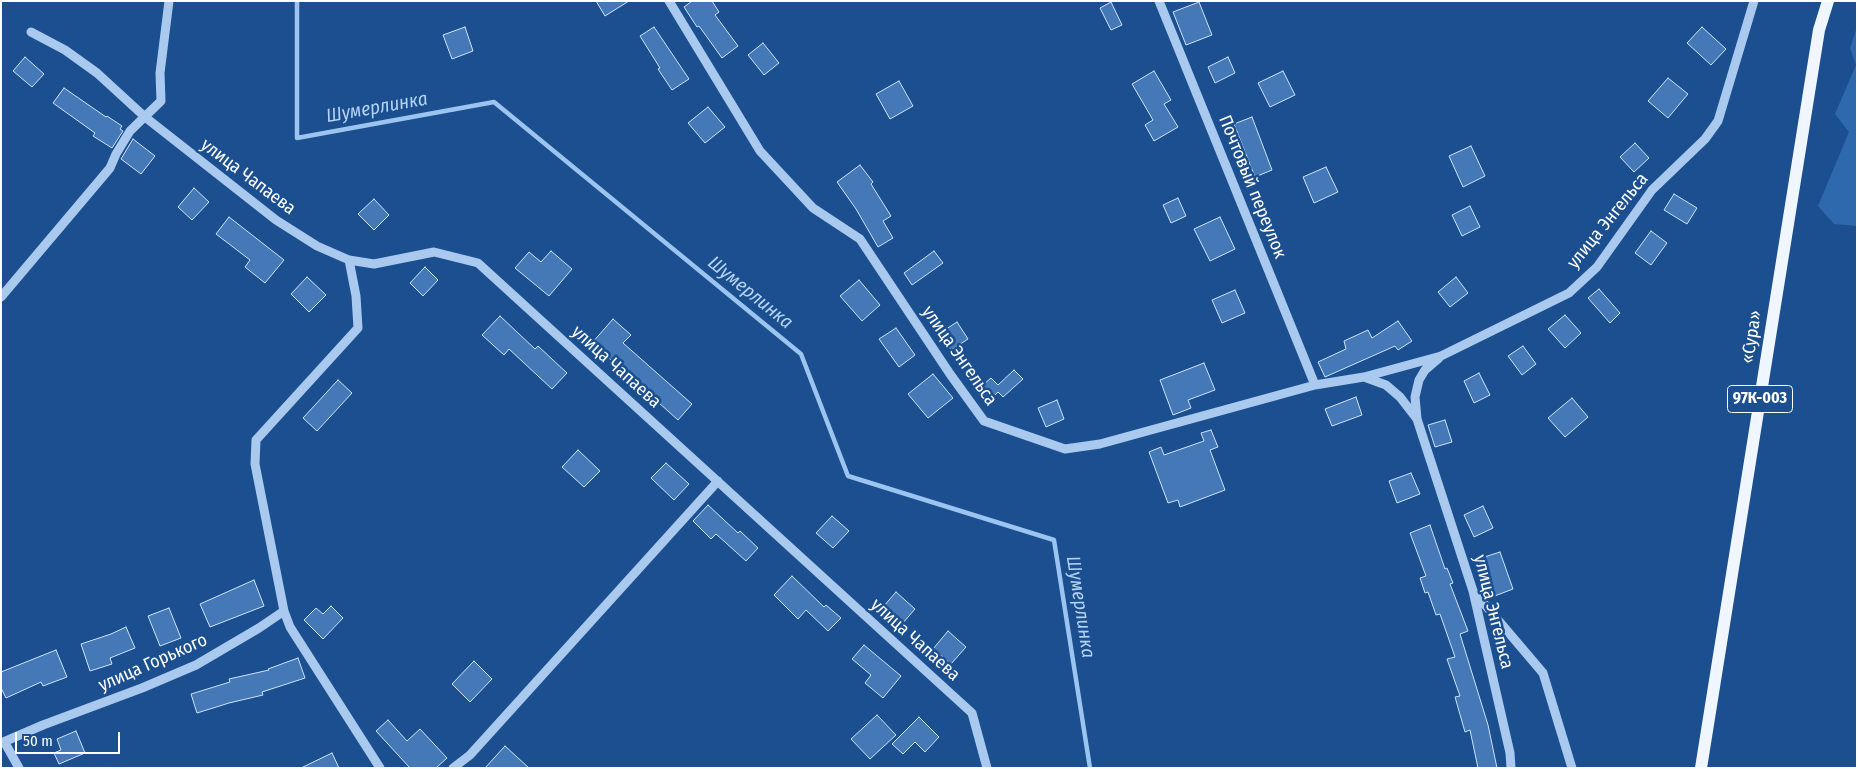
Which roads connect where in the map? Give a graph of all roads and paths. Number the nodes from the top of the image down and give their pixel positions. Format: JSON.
{"nodes":[{"id":1,"x":169,"y":1,"type":"edge"},
{"id":2,"x":669,"y":1,"type":"edge"},
{"id":3,"x":1159,"y":1,"type":"edge"},
{"id":4,"x":1754,"y":1,"type":"edge"},
{"id":5,"x":1823,"y":1,"type":"edge"},
{"id":6,"x":1828,"y":1,"type":"edge"},
{"id":7,"x":1819,"y":30,"type":"junction"},
{"id":8,"x":31,"y":32,"type":"dead end"},
{"id":9,"x":145,"y":117,"type":"junction"},
{"id":10,"x":348,"y":260,"type":"junction"},
{"id":11,"x":1,"y":297,"type":"edge"},
{"id":12,"x":1441,"y":356,"type":"junction"},
{"id":13,"x":1364,"y":376,"type":"junction"},
{"id":14,"x":1315,"y":385,"type":"junction"},
{"id":15,"x":1417,"y":419,"type":"junction"},
{"id":16,"x":718,"y":482,"type":"junction"},
{"id":17,"x":1473,"y":591,"type":"junction"},
{"id":18,"x":284,"y":611,"type":"junction"},
{"id":19,"x":3,"y":743,"type":"edge"},
{"id":20,"x":20,"y":768,"type":"edge"},
{"id":21,"x":380,"y":768,"type":"edge"},
{"id":22,"x":453,"y":768,"type":"edge"},
{"id":23,"x":987,"y":768,"type":"edge"},
{"id":24,"x":1511,"y":768,"type":"edge"},
{"id":25,"x":1572,"y":768,"type":"edge"},
{"id":26,"x":1701,"y":768,"type":"edge"}],
"edges":[{"from":1,"to":9,"type":"street"},
{"from":2,"to":14,"type":"street","name":"улица Энгельса"},
{"from":3,"to":14,"type":"street","name":"Почтовый переулок"},
{"from":4,"to":12,"type":"street","name":"улица Энгельса"},
{"from":5,"to":7,"type":"main road"},
{"from":6,"to":7,"type":"main road","name":"«Сура»","number":"97К-003"},
{"from":7,"to":26,"type":"main road","name":"«Сура»","number":"97К-003"},
{"from":8,"to":9,"type":"street","name":"улица Чапаева"},
{"from":9,"to":10,"type":"street","name":"улица Чапаева"},
{"from":9,"to":11,"type":"street"},
{"from":10,"to":16,"type":"street","name":"улица Чапаева"},
{"from":10,"to":18,"type":"street"},
{"from":12,"to":13,"type":"street","name":"улица Энгельса"},
{"from":12,"to":15,"type":"street"},
{"from":13,"to":14,"type":"street","name":"улица Энгельса"},
{"from":13,"to":15,"type":"street","name":"улица Энгельса"},
{"from":15,"to":17,"type":"street","name":"улица Энгельса"},
{"from":16,"to":22,"type":"street"},
{"from":16,"to":23,"type":"street","name":"улица Чапаева"},
{"from":17,"to":24,"type":"street","name":"улица Энгельса"},
{"from":17,"to":25,"type":"street"},
{"from":18,"to":19,"type":"street","name":"улица Горького"},
{"from":18,"to":21,"type":"street"},
{"from":19,"to":20,"type":"street"}]}
